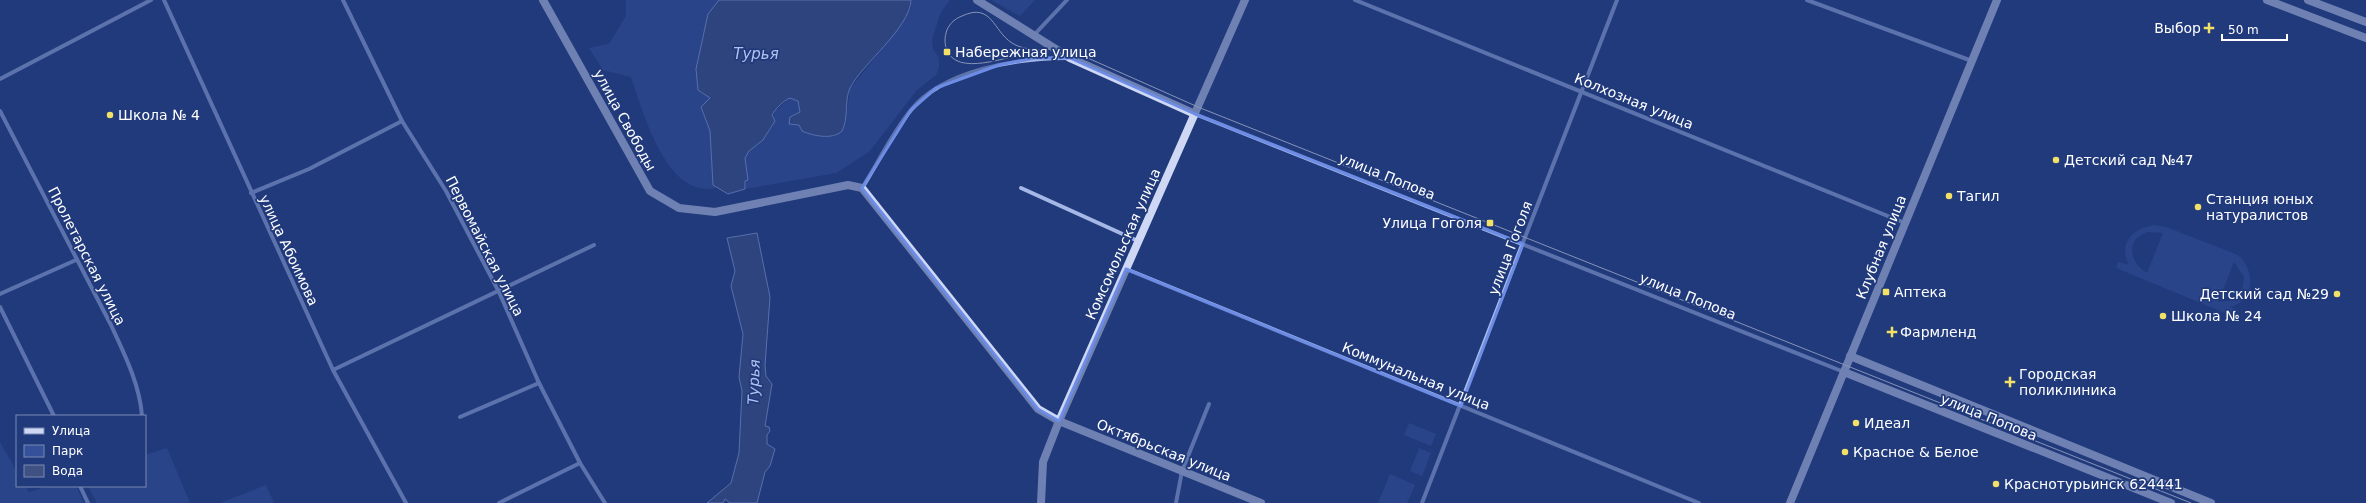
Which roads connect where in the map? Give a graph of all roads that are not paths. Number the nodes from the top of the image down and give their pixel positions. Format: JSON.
{"nodes":[{"id":1,"x":151,"y":0,"type":"edge"},
{"id":2,"x":164,"y":0,"type":"edge"},
{"id":3,"x":342,"y":0,"type":"edge"},
{"id":4,"x":543,"y":0,"type":"edge"},
{"id":5,"x":976,"y":0,"type":"edge"},
{"id":6,"x":1067,"y":0,"type":"edge"},
{"id":7,"x":1246,"y":0,"type":"edge"},
{"id":8,"x":1355,"y":0,"type":"edge"},
{"id":9,"x":1617,"y":0,"type":"edge"},
{"id":10,"x":1807,"y":0,"type":"edge"},
{"id":11,"x":1997,"y":0,"type":"edge"},
{"id":12,"x":2267,"y":0,"type":"edge"},
{"id":13,"x":2308,"y":0,"type":"edge"},
{"id":14,"x":2366,"y":22,"type":"edge"},
{"id":15,"x":1033,"y":35,"type":"junction"},
{"id":16,"x":2366,"y":38,"type":"edge"},
{"id":17,"x":1070,"y":58,"type":"junction"},
{"id":18,"x":1972,"y":61,"type":"junction"},
{"id":19,"x":0,"y":79,"type":"edge"},
{"id":20,"x":1582,"y":92,"type":"junction"},
{"id":21,"x":0,"y":111,"type":"edge"},
{"id":22,"x":1195,"y":114,"type":"junction"},
{"id":23,"x":402,"y":121,"type":"junction"},
{"id":24,"x":862,"y":188,"type":"junction"},
{"id":25,"x":1021,"y":188,"type":"dead end"},
{"id":26,"x":251,"y":193,"type":"junction"},
{"id":27,"x":1905,"y":223,"type":"junction"},
{"id":28,"x":1138,"y":242,"type":"junction"},
{"id":29,"x":1523,"y":244,"type":"junction"},
{"id":30,"x":594,"y":245,"type":"dead end"},
{"id":31,"x":76,"y":260,"type":"junction"},
{"id":32,"x":1126,"y":269,"type":"junction"},
{"id":33,"x":499,"y":292,"type":"junction"},
{"id":34,"x":0,"y":294,"type":"edge"},
{"id":35,"x":0,"y":308,"type":"edge"},
{"id":36,"x":1850,"y":356,"type":"junction"},
{"id":37,"x":333,"y":370,"type":"junction"},
{"id":38,"x":1844,"y":372,"type":"junction"},
{"id":39,"x":539,"y":382,"type":"junction"},
{"id":40,"x":1209,"y":404,"type":"dead end"},
{"id":41,"x":1461,"y":406,"type":"junction"},
{"id":42,"x":54,"y":415,"type":"edge"},
{"id":43,"x":142,"y":415,"type":"edge"},
{"id":44,"x":460,"y":417,"type":"dead end"},
{"id":45,"x":1059,"y":420,"type":"junction"},
{"id":46,"x":580,"y":463,"type":"junction"},
{"id":47,"x":1182,"y":471,"type":"junction"},
{"id":48,"x":80,"y":487,"type":"edge"},
{"id":49,"x":88,"y":503,"type":"edge"},
{"id":50,"x":406,"y":503,"type":"edge"},
{"id":51,"x":499,"y":503,"type":"edge"},
{"id":52,"x":605,"y":503,"type":"edge"},
{"id":53,"x":1041,"y":503,"type":"edge"},
{"id":54,"x":1176,"y":503,"type":"edge"},
{"id":55,"x":1260,"y":503,"type":"edge"},
{"id":56,"x":1422,"y":503,"type":"edge"},
{"id":57,"x":1699,"y":503,"type":"edge"},
{"id":58,"x":1790,"y":503,"type":"edge"},
{"id":59,"x":2171,"y":503,"type":"edge"},
{"id":60,"x":2211,"y":503,"type":"edge"}],
"edges":[{"from":1,"to":19,"type":"street"},
{"from":2,"to":26,"type":"street","name":"улица Абоимова"},
{"from":3,"to":23,"type":"street","name":"Первомайская улица"},
{"from":4,"to":24,"type":"main road","name":"улица Свободы"},
{"from":5,"to":15,"type":"main road"},
{"from":6,"to":15,"type":"street"},
{"from":7,"to":22,"type":"main road","name":"Комсомольская улица"},
{"from":8,"to":20,"type":"street","name":"Колхозная улица"},
{"from":9,"to":20,"type":"street","name":"улица Гоголя"},
{"from":10,"to":18,"type":"street"},
{"from":11,"to":18,"type":"main road","name":"Клубная улица"},
{"from":12,"to":16,"type":"main road"},
{"from":13,"to":14,"type":"main road"},
{"from":15,"to":17,"type":"main road"},
{"from":17,"to":22,"type":"main road"},
{"from":17,"to":24,"type":"street"},
{"from":18,"to":27,"type":"main road","name":"Клубная улица"},
{"from":20,"to":27,"type":"street","name":"Колхозная улица"},
{"from":20,"to":29,"type":"street","name":"улица Гоголя"},
{"from":21,"to":31,"type":"street","name":"Пролетарская улица"},
{"from":22,"to":28,"type":"main road","name":"Комсомольская улица"},
{"from":22,"to":29,"type":"street","name":"улица Попова"},
{"from":23,"to":26,"type":"street"},
{"from":23,"to":33,"type":"street","name":"Первомайская улица"},
{"from":24,"to":45,"type":"main road","name":"Октябрьская улица"},
{"from":25,"to":28,"type":"street"},
{"from":26,"to":37,"type":"street","name":"улица Абоимова"},
{"from":27,"to":36,"type":"main road","name":"Клубная улица"},
{"from":28,"to":32,"type":"main road","name":"Комсомольская улица"},
{"from":29,"to":38,"type":"street","name":"улица Попова"},
{"from":29,"to":41,"type":"street","name":"улица Гоголя"},
{"from":30,"to":33,"type":"street"},
{"from":31,"to":34,"type":"street"},
{"from":31,"to":43,"type":"street","name":"Пролетарская улица"},
{"from":32,"to":41,"type":"street","name":"Коммунальная улица"},
{"from":32,"to":45,"type":"main road","name":"Комсомольская улица"},
{"from":33,"to":37,"type":"street"},
{"from":33,"to":39,"type":"street","name":"Первомайская улица"},
{"from":35,"to":42,"type":"street"},
{"from":36,"to":38,"type":"main road","name":"Клубная улица"},
{"from":36,"to":60,"type":"main road","name":"улица Попова"},
{"from":37,"to":50,"type":"street","name":"улица Абоимова"},
{"from":38,"to":58,"type":"main road","name":"Клубная улица"},
{"from":38,"to":59,"type":"main road","name":"улица Попова"},
{"from":39,"to":44,"type":"street"},
{"from":39,"to":46,"type":"street","name":"Первомайская улица"},
{"from":40,"to":47,"type":"street"},
{"from":41,"to":56,"type":"street","name":"улица Гоголя"},
{"from":41,"to":57,"type":"street","name":"Коммунальная улица"},
{"from":45,"to":47,"type":"main road","name":"Октябрьская улица"},
{"from":45,"to":53,"type":"main road","name":"Комсомольская улица"},
{"from":46,"to":51,"type":"street"},
{"from":46,"to":52,"type":"street","name":"Первомайская улица"},
{"from":47,"to":54,"type":"street"},
{"from":47,"to":55,"type":"main road","name":"Октябрьская улица"},
{"from":48,"to":49,"type":"street"}]}
